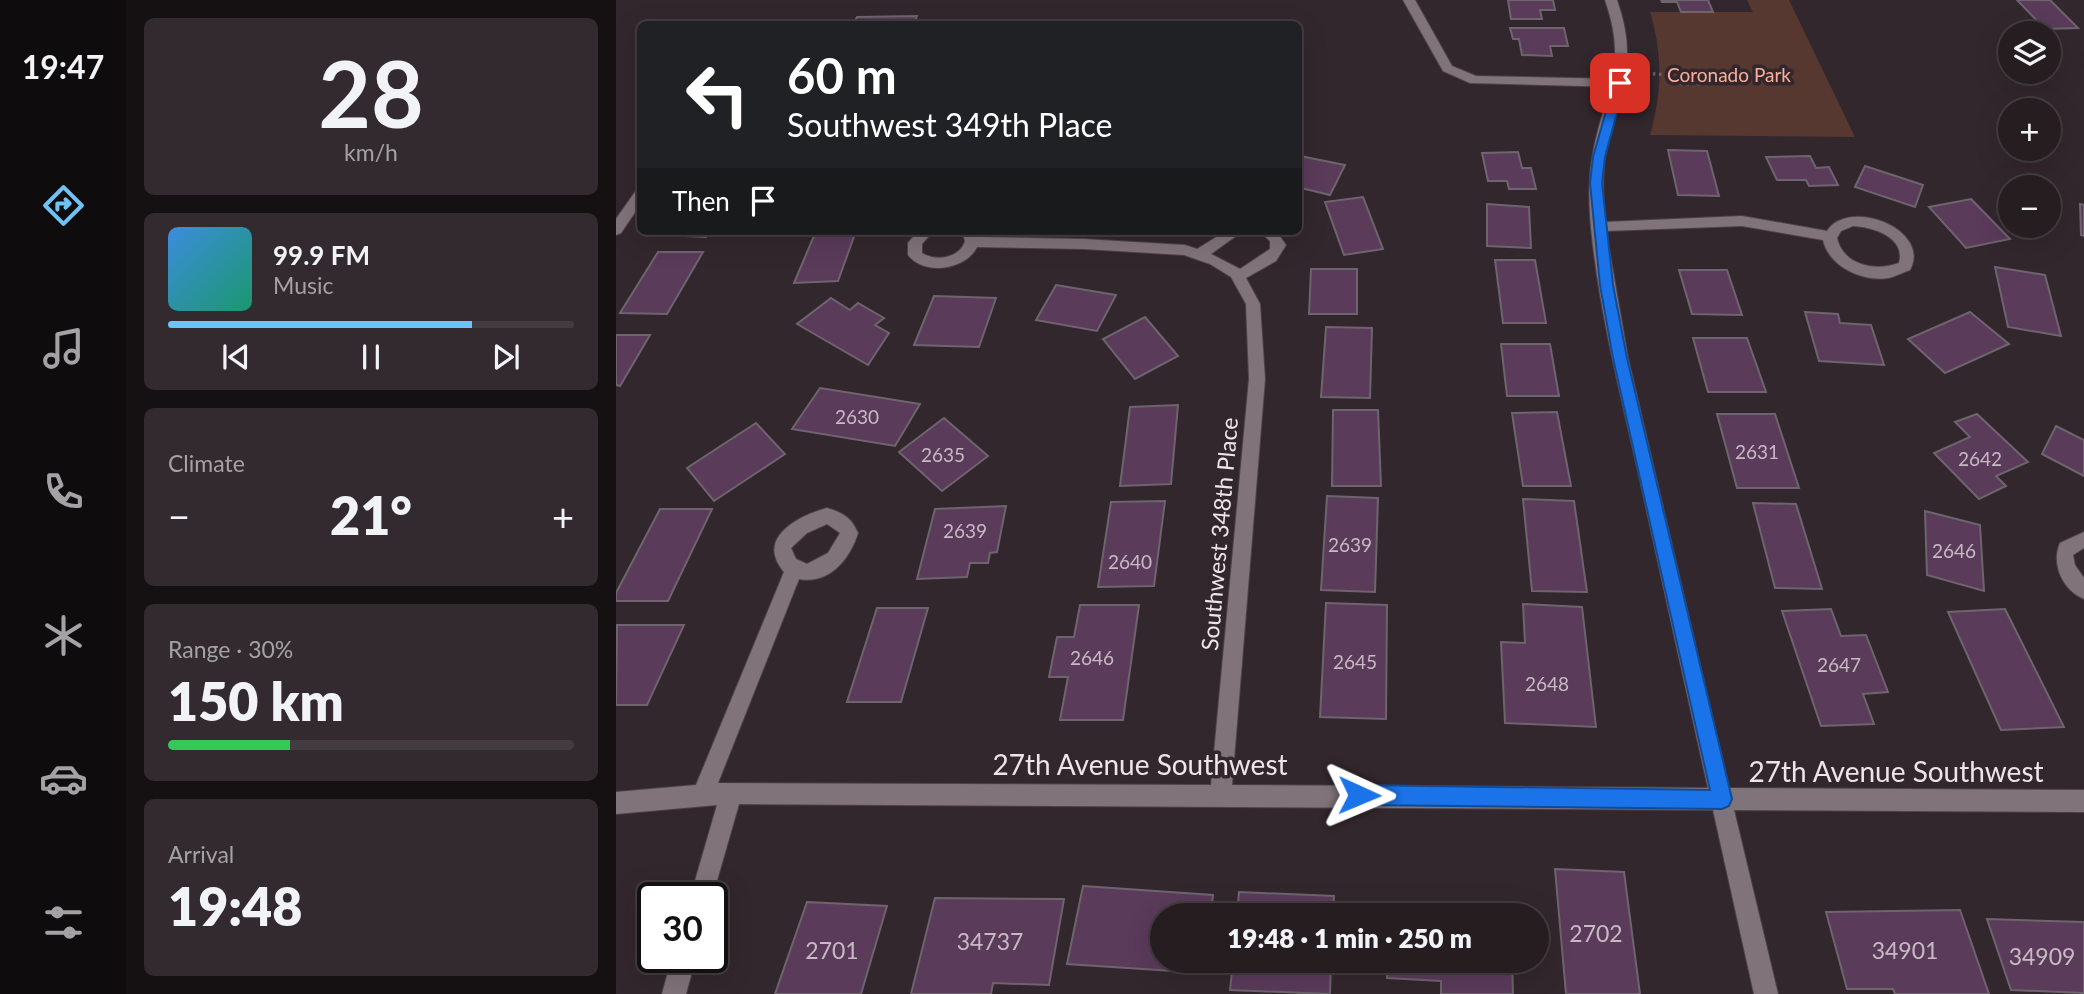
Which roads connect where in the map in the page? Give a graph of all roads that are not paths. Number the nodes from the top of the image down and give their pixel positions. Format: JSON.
{"nodes":[{"id":1,"x":1409,"y":0,"type":"edge"},
{"id":2,"x":1611,"y":0,"type":"edge"},
{"id":3,"x":1621,"y":77,"type":"junction"},
{"id":4,"x":637,"y":199,"type":"edge"},
{"id":5,"x":1599,"y":227,"type":"junction"},
{"id":6,"x":616,"y":230,"type":"edge"},
{"id":7,"x":922,"y":235,"type":"edge"},
{"id":8,"x":1230,"y":235,"type":"edge"},
{"id":9,"x":1270,"y":235,"type":"edge"},
{"id":10,"x":1829,"y":236,"type":"junction"},
{"id":11,"x":970,"y":237,"type":"edge"},
{"id":12,"x":1200,"y":254,"type":"junction"},
{"id":13,"x":1240,"y":279,"type":"junction"},
{"id":14,"x":2084,"y":540,"type":"edge"},
{"id":15,"x":794,"y":569,"type":"dead end"},
{"id":16,"x":2084,"y":590,"type":"edge"},
{"id":17,"x":731,"y":793,"type":"junction"},
{"id":18,"x":1222,"y":794,"type":"junction"},
{"id":19,"x":702,"y":797,"type":"junction"},
{"id":20,"x":1722,"y":799,"type":"junction"},
{"id":21,"x":2084,"y":801,"type":"edge"},
{"id":22,"x":616,"y":803,"type":"edge"},
{"id":23,"x":706,"y":882,"type":"edge"},
{"id":24,"x":680,"y":973,"type":"edge"},
{"id":25,"x":674,"y":994,"type":"edge"},
{"id":26,"x":1766,"y":994,"type":"edge"}],
"edges":[{"from":1,"to":3,"type":"street"},
{"from":2,"to":3,"type":"street"},
{"from":3,"to":5,"type":"street"},
{"from":4,"to":6,"type":"street"},
{"from":5,"to":10,"type":"street"},
{"from":5,"to":20,"type":"street"},
{"from":7,"to":11,"type":"street"},
{"from":8,"to":12,"type":"street"},
{"from":9,"to":13,"type":"street"},
{"from":10,"to":10,"type":"street"},
{"from":11,"to":12,"type":"street"},
{"from":12,"to":13,"type":"street"},
{"from":13,"to":18,"type":"street","name":"Southwest 348th Place"},
{"from":14,"to":16,"type":"street"},
{"from":15,"to":19,"type":"street"},
{"from":17,"to":18,"type":"street","name":"27th Avenue Southwest"},
{"from":17,"to":19,"type":"street","name":"27th Avenue Southwest"},
{"from":17,"to":23,"type":"street"},
{"from":18,"to":20,"type":"street","name":"27th Avenue Southwest"},
{"from":19,"to":22,"type":"street","name":"27th Avenue Southwest"},
{"from":20,"to":21,"type":"street","name":"27th Avenue Southwest"},
{"from":20,"to":26,"type":"street"},
{"from":24,"to":25,"type":"street"}]}
